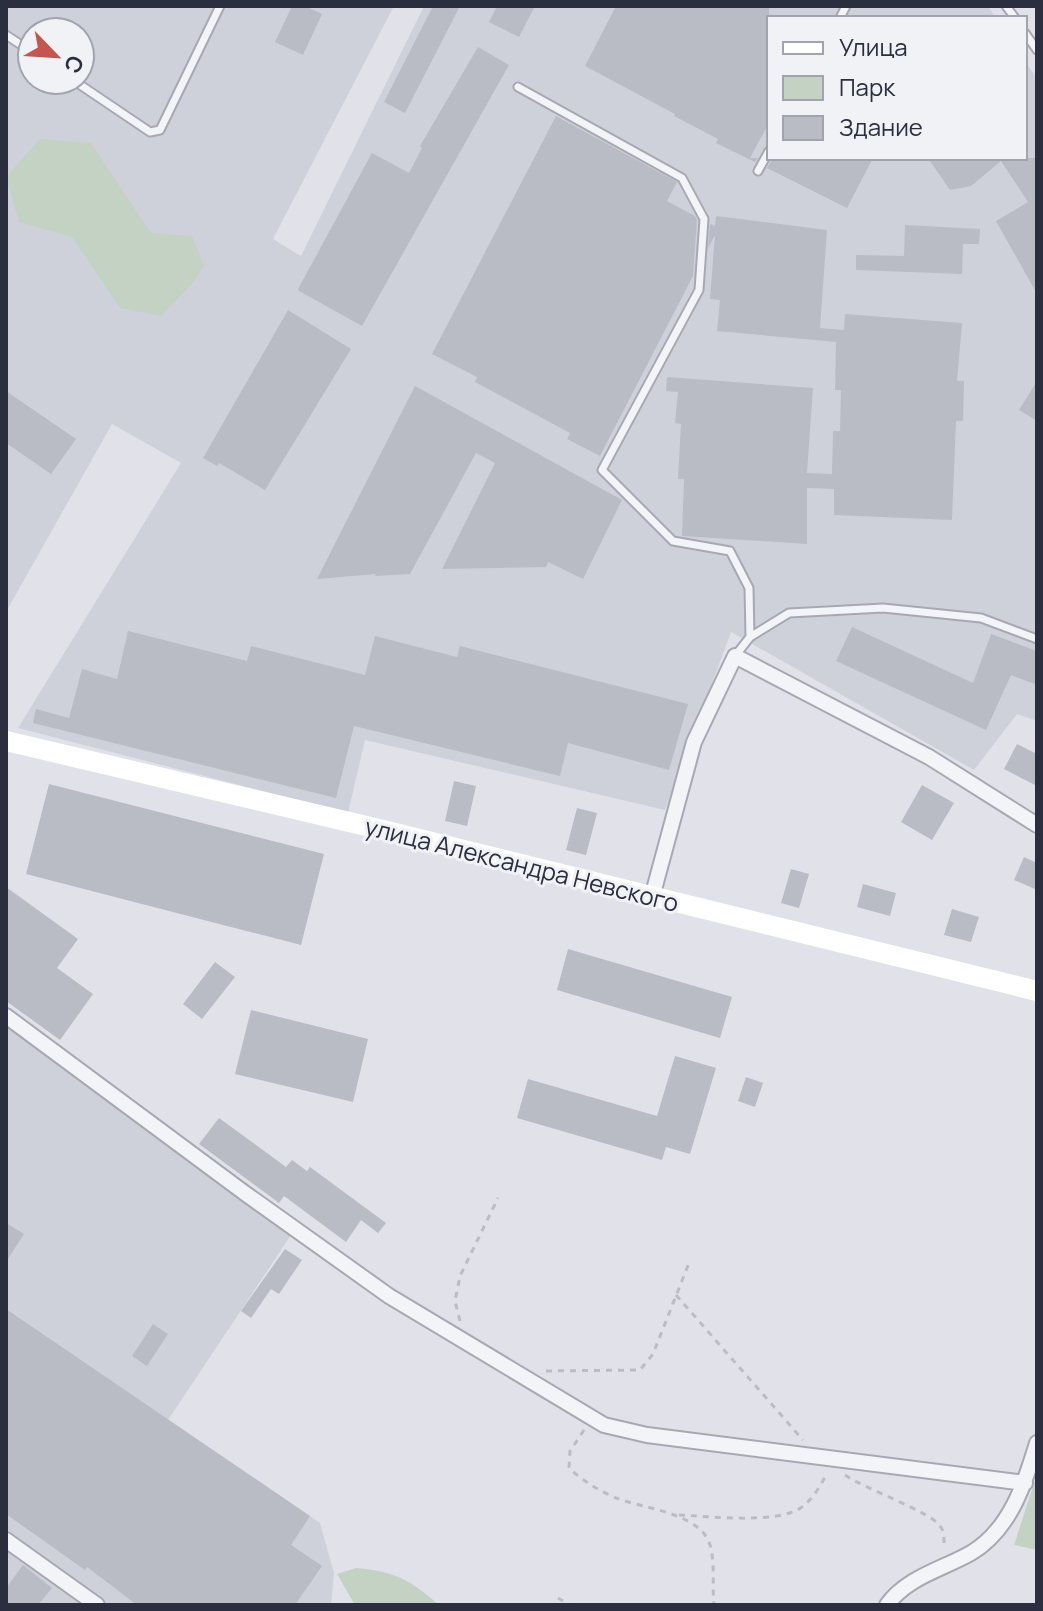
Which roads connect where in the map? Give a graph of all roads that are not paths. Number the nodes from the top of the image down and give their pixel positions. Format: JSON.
{"nodes":[{"id":1,"x":220,"y":6,"type":"edge"},
{"id":2,"x":518,"y":87,"type":"dead end"},
{"id":3,"x":96,"y":96,"type":"edge"},
{"id":4,"x":767,"y":155,"type":"edge"},
{"id":5,"x":758,"y":171,"type":"dead end"},
{"id":6,"x":750,"y":637,"type":"junction"},
{"id":7,"x":1037,"y":639,"type":"edge"},
{"id":8,"x":735,"y":656,"type":"junction"},
{"id":9,"x":6,"y":741,"type":"edge"},
{"id":10,"x":1037,"y":825,"type":"edge"},
{"id":11,"x":652,"y":897,"type":"junction"},
{"id":12,"x":1037,"y":991,"type":"edge"},
{"id":13,"x":6,"y":1016,"type":"edge"},
{"id":14,"x":1037,"y":1443,"type":"edge"},
{"id":15,"x":1025,"y":1483,"type":"junction"},
{"id":16,"x":6,"y":1540,"type":"edge"},
{"id":17,"x":97,"y":1605,"type":"edge"},
{"id":18,"x":887,"y":1605,"type":"edge"}],
"edges":[{"from":1,"to":3,"type":"lane"},
{"from":2,"to":6,"type":"lane"},
{"from":4,"to":5,"type":"lane"},
{"from":6,"to":7,"type":"lane"},
{"from":6,"to":8,"type":"lane"},
{"from":8,"to":10,"type":"street"},
{"from":8,"to":11,"type":"street"},
{"from":9,"to":11,"type":"street","name":"улица Александра Невского"},
{"from":11,"to":12,"type":"street","name":"улица Александра Невского"},
{"from":13,"to":15,"type":"street"},
{"from":14,"to":15,"type":"street"},
{"from":15,"to":18,"type":"street"},
{"from":16,"to":17,"type":"street"}]}
